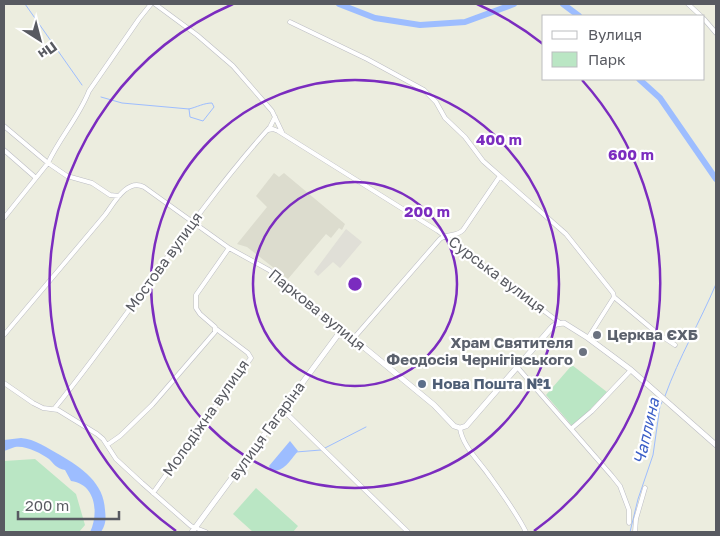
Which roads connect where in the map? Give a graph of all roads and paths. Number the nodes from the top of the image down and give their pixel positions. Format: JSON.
{"nodes":[{"id":1,"x":150,"y":4,"type":"edge"},
{"id":2,"x":155,"y":4,"type":"edge"},
{"id":3,"x":688,"y":4,"type":"edge"},
{"id":4,"x":699,"y":15,"type":"edge"},
{"id":5,"x":705,"y":20,"type":"edge"},
{"id":6,"x":290,"y":22,"type":"dead end"},
{"id":7,"x":716,"y":33,"type":"edge"},
{"id":8,"x":275,"y":117,"type":"junction"},
{"id":9,"x":4,"y":126,"type":"edge"},
{"id":10,"x":266,"y":132,"type":"junction"},
{"id":11,"x":284,"y":134,"type":"junction"},
{"id":12,"x":4,"y":151,"type":"edge"},
{"id":13,"x":48,"y":163,"type":"junction"},
{"id":14,"x":500,"y":176,"type":"junction"},
{"id":15,"x":36,"y":178,"type":"junction"},
{"id":16,"x":119,"y":196,"type":"junction"},
{"id":17,"x":4,"y":218,"type":"edge"},
{"id":18,"x":194,"y":222,"type":"junction"},
{"id":19,"x":445,"y":236,"type":"junction"},
{"id":20,"x":229,"y":248,"type":"junction"},
{"id":21,"x":614,"y":297,"type":"junction"},
{"id":22,"x":560,"y":323,"type":"junction"},
{"id":23,"x":215,"y":328,"type":"junction"},
{"id":24,"x":344,"y":333,"type":"junction"},
{"id":25,"x":4,"y":335,"type":"edge"},
{"id":26,"x":588,"y":338,"type":"junction"},
{"id":27,"x":353,"y":339,"type":"junction"},
{"id":28,"x":675,"y":344,"type":"dead end"},
{"id":29,"x":518,"y":368,"type":"junction"},
{"id":30,"x":631,"y":370,"type":"junction"},
{"id":31,"x":4,"y":383,"type":"edge"},
{"id":32,"x":54,"y":409,"type":"junction"},
{"id":33,"x":283,"y":410,"type":"junction"},
{"id":34,"x":460,"y":428,"type":"junction"},
{"id":35,"x":572,"y":428,"type":"junction"},
{"id":36,"x":107,"y":445,"type":"junction"},
{"id":37,"x":716,"y":445,"type":"edge"},
{"id":38,"x":645,"y":488,"type":"dead end"},
{"id":39,"x":153,"y":493,"type":"junction"},
{"id":40,"x":629,"y":523,"type":"dead end"},
{"id":41,"x":194,"y":530,"type":"edge"},
{"id":42,"x":206,"y":532,"type":"edge"},
{"id":43,"x":408,"y":532,"type":"edge"},
{"id":44,"x":526,"y":532,"type":"edge"},
{"id":45,"x":634,"y":532,"type":"edge"}],
"edges":[{"from":1,"to":13,"type":"street"},
{"from":2,"to":8,"type":"street","name":"Сурська вулиця"},
{"from":3,"to":4,"type":"street"},
{"from":5,"to":7,"type":"street"},
{"from":6,"to":14,"type":"street"},
{"from":8,"to":10,"type":"street","name":"Мостова вулиця"},
{"from":8,"to":11,"type":"street","name":"Сурська вулиця"},
{"from":9,"to":13,"type":"street"},
{"from":10,"to":11,"type":"street","name":"Сурська вулиця"},
{"from":10,"to":18,"type":"street","name":"Мостова вулиця"},
{"from":11,"to":19,"type":"street","name":"Сурська вулиця"},
{"from":12,"to":15,"type":"street"},
{"from":13,"to":15,"type":"street"},
{"from":13,"to":16,"type":"street"},
{"from":14,"to":19,"type":"street"},
{"from":14,"to":21,"type":"street"},
{"from":15,"to":17,"type":"street"},
{"from":16,"to":18,"type":"street","name":"Паркова вулиця"},
{"from":16,"to":25,"type":"street"},
{"from":18,"to":20,"type":"street","name":"Паркова вулиця"},
{"from":18,"to":32,"type":"street","name":"Мостова вулиця"},
{"from":19,"to":22,"type":"street","name":"Сурська вулиця"},
{"from":19,"to":27,"type":"street"},
{"from":20,"to":23,"type":"street"},
{"from":20,"to":24,"type":"street","name":"Паркова вулиця"},
{"from":21,"to":26,"type":"street"},
{"from":21,"to":28,"type":"street"},
{"from":22,"to":26,"type":"street","name":"Сурська вулиця"},
{"from":22,"to":29,"type":"street"},
{"from":23,"to":36,"type":"street"},
{"from":23,"to":39,"type":"street","name":"Молодіжна вулиця"},
{"from":24,"to":27,"type":"street","name":"Паркова вулиця"},
{"from":24,"to":33,"type":"street","name":"вулиця Гагаріна"},
{"from":26,"to":30,"type":"street","name":"Сурська вулиця"},
{"from":27,"to":34,"type":"street","name":"Паркова вулиця"},
{"from":29,"to":34,"type":"street"},
{"from":29,"to":35,"type":"street"},
{"from":30,"to":35,"type":"street"},
{"from":30,"to":37,"type":"street","name":"Сурська вулиця"},
{"from":31,"to":32,"type":"street","name":"Молодіжна вулиця"},
{"from":32,"to":36,"type":"street","name":"Молодіжна вулиця"},
{"from":33,"to":41,"type":"street","name":"вулиця Гагаріна"},
{"from":33,"to":43,"type":"street"},
{"from":34,"to":44,"type":"street","name":"Паркова вулиця"},
{"from":35,"to":40,"type":"street"},
{"from":36,"to":39,"type":"street","name":"Молодіжна вулиця"},
{"from":38,"to":45,"type":"street"},
{"from":39,"to":41,"type":"street","name":"Молодіжна вулиця"},
{"from":41,"to":42,"type":"street","name":"Молодіжна вулиця"}]}
